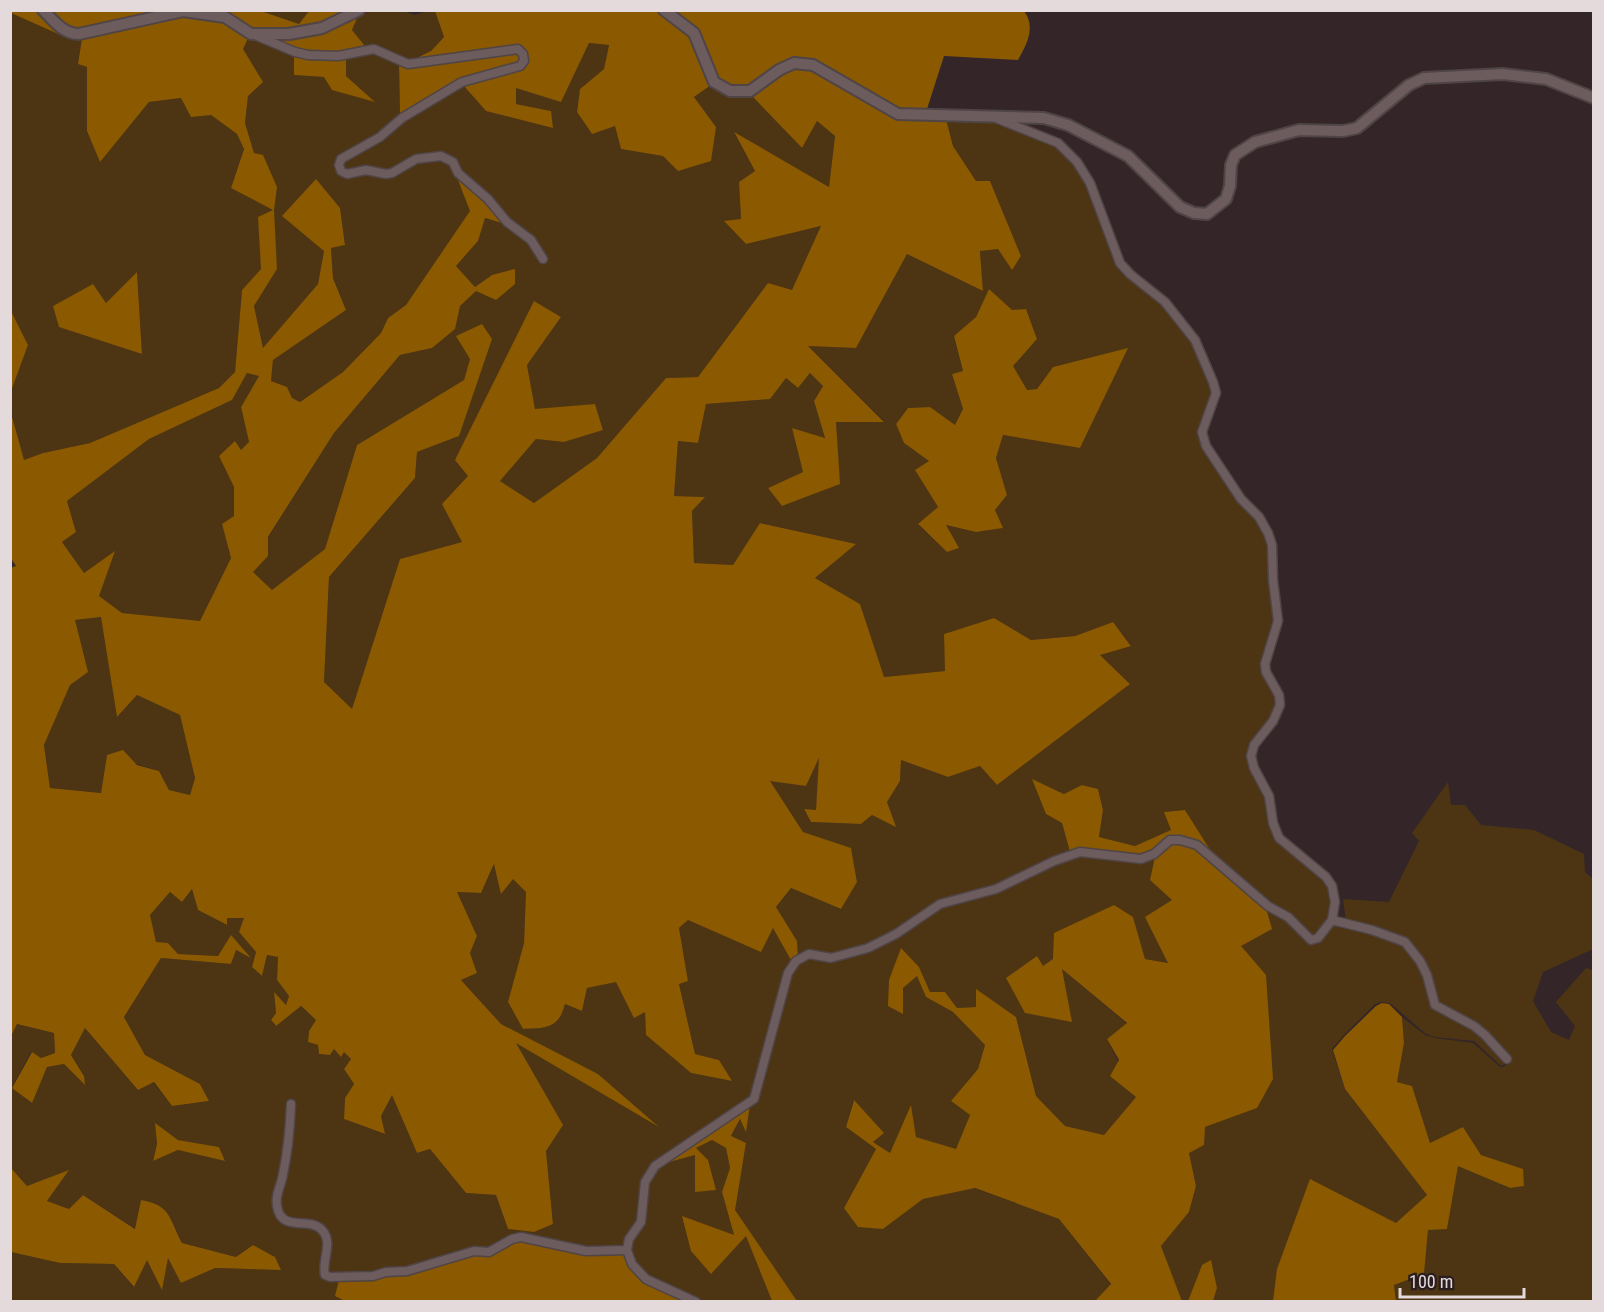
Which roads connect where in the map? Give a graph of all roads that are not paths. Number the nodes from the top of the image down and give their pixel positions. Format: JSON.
{"nodes":[{"id":1,"x":43,"y":10,"type":"edge"},
{"id":2,"x":359,"y":10,"type":"edge"},
{"id":3,"x":664,"y":10,"type":"edge"},
{"id":4,"x":250,"y":34,"type":"junction"},
{"id":5,"x":1593,"y":98,"type":"edge"},
{"id":6,"x":990,"y":115,"type":"junction"},
{"id":7,"x":543,"y":259,"type":"dead end"},
{"id":8,"x":1332,"y":920,"type":"junction"},
{"id":9,"x":1507,"y":1059,"type":"dead end"},
{"id":10,"x":291,"y":1104,"type":"dead end"},
{"id":11,"x":627,"y":1250,"type":"junction"},
{"id":12,"x":696,"y":1302,"type":"edge"}],
"edges":[{"from":1,"to":4,"type":"street"},
{"from":2,"to":4,"type":"street"},
{"from":3,"to":6,"type":"street"},
{"from":4,"to":7,"type":"street"},
{"from":5,"to":6,"type":"street"},
{"from":6,"to":8,"type":"street"},
{"from":8,"to":9,"type":"street"},
{"from":8,"to":11,"type":"street"},
{"from":10,"to":11,"type":"street"},
{"from":11,"to":12,"type":"street"}]}
